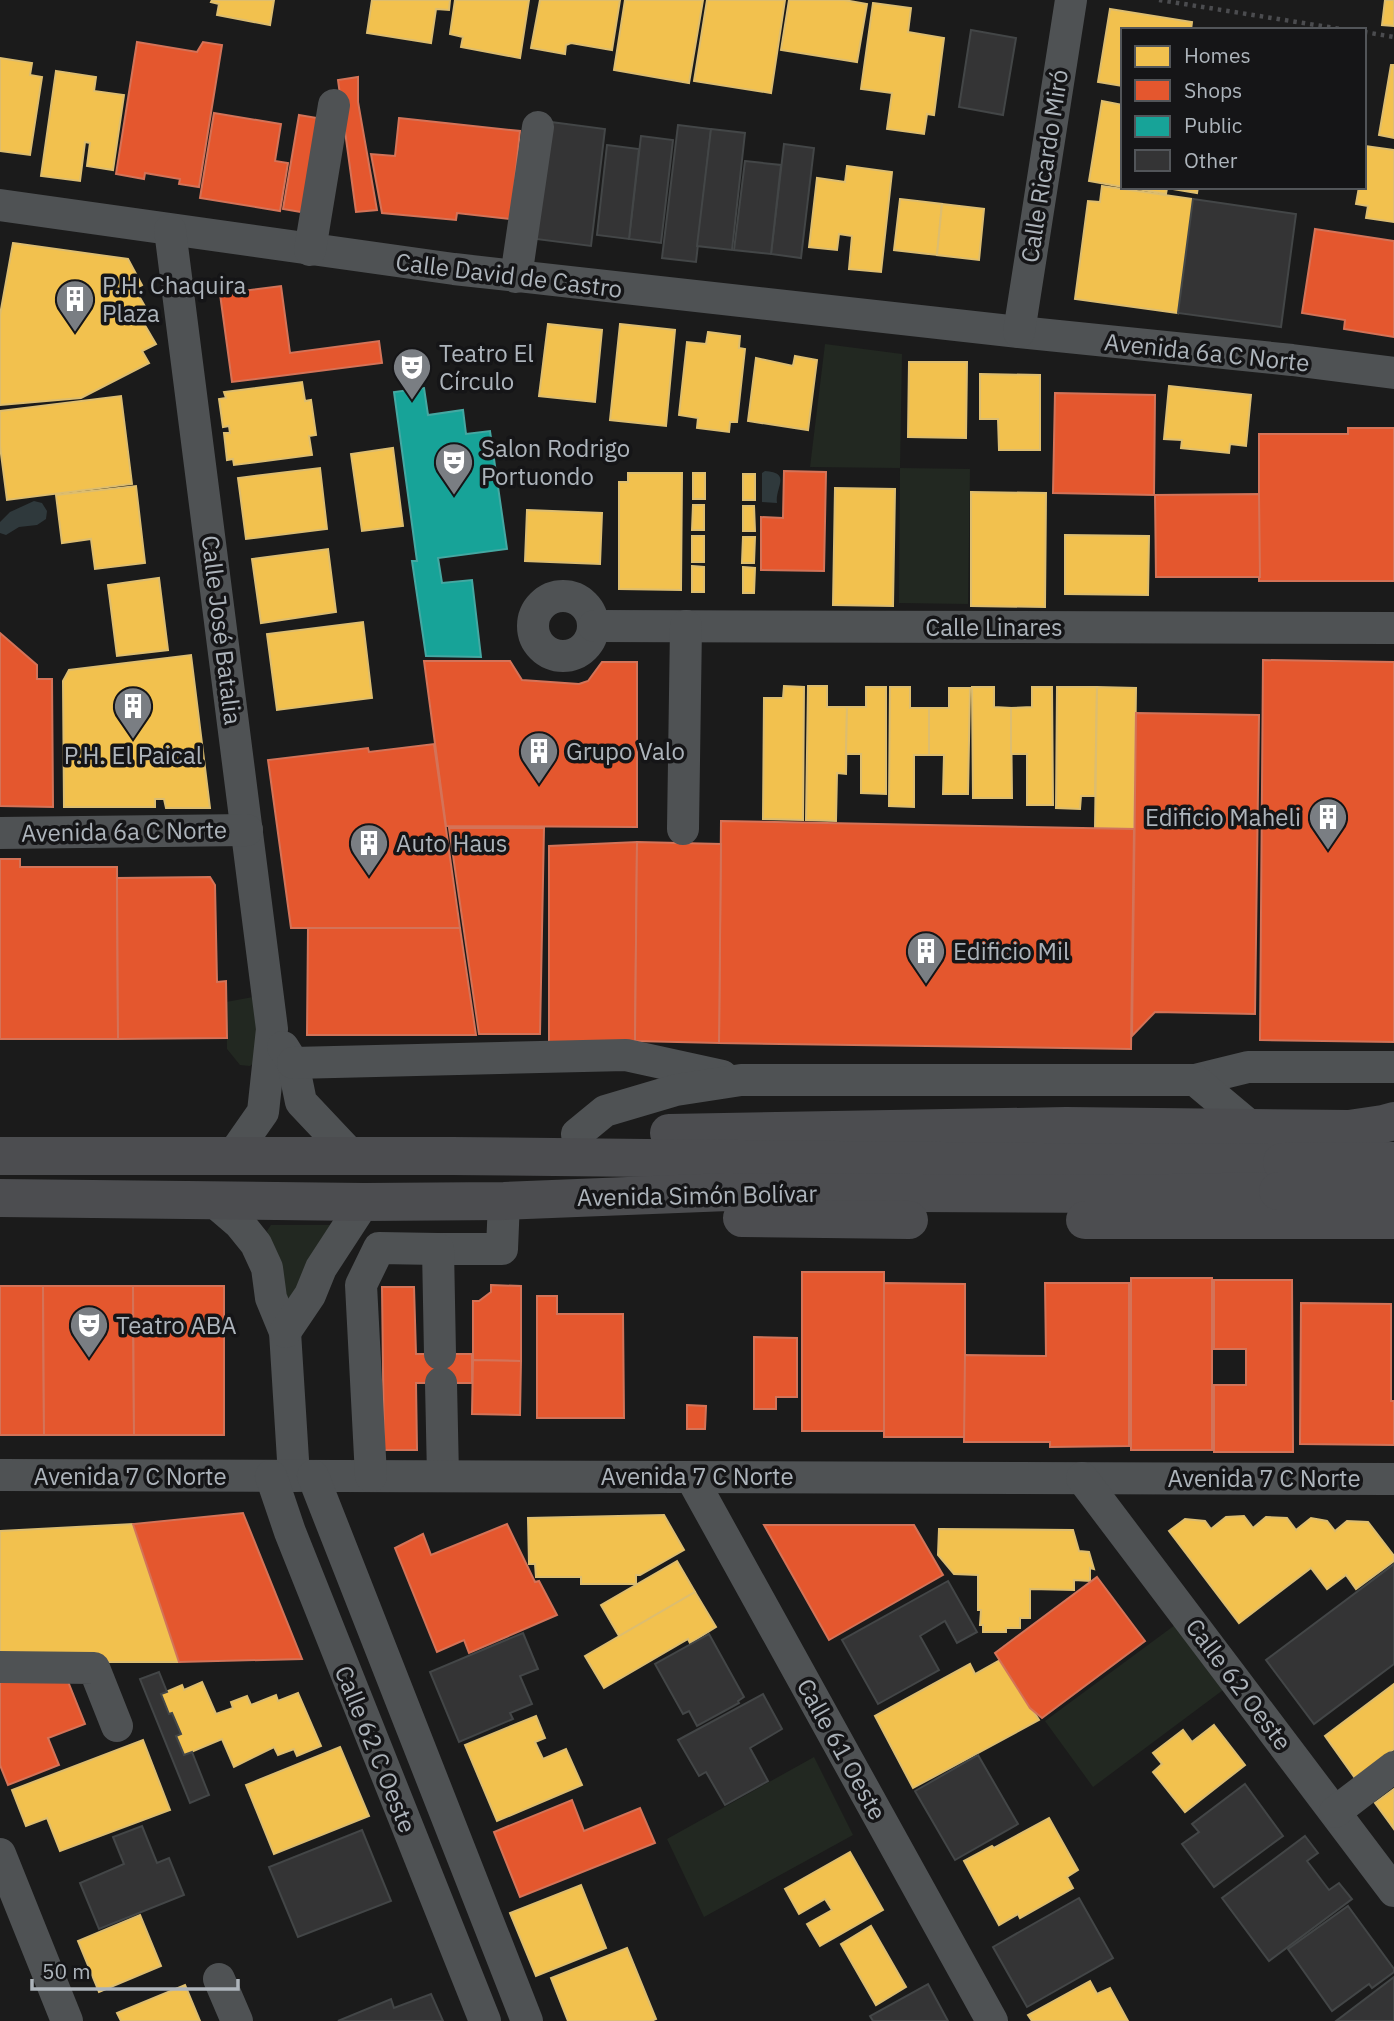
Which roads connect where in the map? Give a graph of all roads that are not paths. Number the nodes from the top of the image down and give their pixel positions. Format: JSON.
{"nodes":[{"id":1,"x":1071,"y":0,"type":"edge"},
{"id":2,"x":334,"y":105,"type":"dead end"},
{"id":3,"x":538,"y":127,"type":"dead end"},
{"id":4,"x":0,"y":205,"type":"edge"},
{"id":5,"x":170,"y":230,"type":"junction"},
{"id":6,"x":310,"y":250,"type":"junction"},
{"id":7,"x":516,"y":276,"type":"junction"},
{"id":8,"x":1019,"y":332,"type":"junction"},
{"id":9,"x":1394,"y":373,"type":"edge"},
{"id":10,"x":594,"y":626,"type":"dead end"},
{"id":11,"x":686,"y":626,"type":"junction"},
{"id":12,"x":1394,"y":628,"type":"edge"},
{"id":13,"x":683,"y":829,"type":"dead end"},
{"id":14,"x":247,"y":830,"type":"junction"},
{"id":15,"x":0,"y":833,"type":"edge"},
{"id":16,"x":272,"y":1029,"type":"junction"},
{"id":17,"x":293,"y":1063,"type":"junction"},
{"id":18,"x":1394,"y":1067,"type":"edge"},
{"id":19,"x":741,"y":1080,"type":"junction"},
{"id":20,"x":1195,"y":1080,"type":"junction"},
{"id":21,"x":1394,"y":1121,"type":"edge"},
{"id":22,"x":577,"y":1134,"type":"junction"},
{"id":23,"x":233,"y":1155,"type":"junction"},
{"id":24,"x":351,"y":1155,"type":"junction"},
{"id":25,"x":0,"y":1156,"type":"edge"},
{"id":26,"x":452,"y":1156,"type":"junction"},
{"id":27,"x":1394,"y":1161,"type":"edge"},
{"id":28,"x":1276,"y":1166,"type":"junction"},
{"id":29,"x":1394,"y":1191,"type":"edge"},
{"id":30,"x":0,"y":1198,"type":"edge"},
{"id":31,"x":211,"y":1199,"type":"junction"},
{"id":32,"x":504,"y":1200,"type":"junction"},
{"id":33,"x":408,"y":1201,"type":"junction"},
{"id":34,"x":364,"y":1202,"type":"junction"},
{"id":35,"x":1394,"y":1220,"type":"edge"},
{"id":36,"x":423,"y":1248,"type":"junction"},
{"id":37,"x":285,"y":1332,"type":"junction"},
{"id":38,"x":0,"y":1475,"type":"edge"},
{"id":39,"x":293,"y":1476,"type":"junction"},
{"id":40,"x":371,"y":1476,"type":"junction"},
{"id":41,"x":443,"y":1476,"type":"junction"},
{"id":42,"x":691,"y":1477,"type":"junction"},
{"id":43,"x":1082,"y":1478,"type":"junction"},
{"id":44,"x":1394,"y":1479,"type":"edge"},
{"id":45,"x":0,"y":1667,"type":"edge"},
{"id":46,"x":117,"y":1726,"type":"dead end"},
{"id":47,"x":1394,"y":1767,"type":"edge"},
{"id":48,"x":1335,"y":1812,"type":"junction"},
{"id":49,"x":0,"y":1854,"type":"edge"},
{"id":50,"x":1392,"y":1886,"type":"edge"},
{"id":51,"x":219,"y":1979,"type":"dead end"},
{"id":52,"x":67,"y":2021,"type":"edge"},
{"id":53,"x":237,"y":2021,"type":"edge"},
{"id":54,"x":485,"y":2021,"type":"edge"},
{"id":55,"x":527,"y":2021,"type":"edge"},
{"id":56,"x":992,"y":2021,"type":"edge"}],
"edges":[{"from":1,"to":8,"type":"street","name":"Calle Ricardo Miró"},
{"from":2,"to":6,"type":"street"},
{"from":3,"to":7,"type":"street"},
{"from":4,"to":5,"type":"street","name":"Calle David de Castro"},
{"from":5,"to":6,"type":"street","name":"Calle David de Castro"},
{"from":5,"to":14,"type":"street","name":"Calle José Batalia"},
{"from":6,"to":7,"type":"street","name":"Calle David de Castro"},
{"from":7,"to":8,"type":"street","name":"Calle David de Castro"},
{"from":8,"to":9,"type":"street","name":"Avenida 6a C Norte"},
{"from":10,"to":11,"type":"street","name":"Calle Linares"},
{"from":11,"to":12,"type":"street","name":"Calle Linares"},
{"from":11,"to":13,"type":"street"},
{"from":14,"to":15,"type":"street","name":"Avenida 6a C Norte"},
{"from":14,"to":16,"type":"street","name":"Calle José Batalia"},
{"from":16,"to":17,"type":"street","name":"Calle José Batalia"},
{"from":16,"to":23,"type":"street","name":"Calle José Batalia"},
{"from":17,"to":19,"type":"street"},
{"from":17,"to":24,"type":"street","name":"Calle José Batalia"},
{"from":18,"to":20,"type":"street"},
{"from":19,"to":20,"type":"street"},
{"from":19,"to":22,"type":"street"},
{"from":20,"to":28,"type":"street"},
{"from":21,"to":28,"type":"main road"},
{"from":22,"to":26,"type":"main road"},
{"from":22,"to":28,"type":"main road"},
{"from":23,"to":24,"type":"main road","name":"Avenida Simón Bolívar"},
{"from":23,"to":25,"type":"main road","name":"Avenida Simón Bolívar"},
{"from":24,"to":26,"type":"main road","name":"Avenida Simón Bolívar"},
{"from":26,"to":28,"type":"main road","name":"Avenida Simón Bolívar"},
{"from":27,"to":28,"type":"main road","name":"Avenida Simón Bolívar","bridge":true},
{"from":28,"to":29,"type":"main road","name":"Avenida Simón Bolívar","bridge":true},
{"from":28,"to":32,"type":"main road","name":"Avenida Simón Bolívar"},
{"from":28,"to":35,"type":"main road"},
{"from":30,"to":31,"type":"main road","name":"Avenida Simón Bolívar"},
{"from":31,"to":34,"type":"main road","name":"Avenida Simón Bolívar"},
{"from":31,"to":37,"type":"street","name":"Calle 62 C Oeste"},
{"from":32,"to":33,"type":"main road","name":"Avenida Simón Bolívar"},
{"from":32,"to":36,"type":"street"},
{"from":33,"to":34,"type":"main road","name":"Avenida Simón Bolívar"},
{"from":33,"to":36,"type":"street"},
{"from":34,"to":37,"type":"street"},
{"from":36,"to":40,"type":"street"},
{"from":36,"to":41,"type":"street"},
{"from":37,"to":39,"type":"street","name":"Calle 62 C Oeste"},
{"from":38,"to":39,"type":"street","name":"Avenida 7 C Norte"},
{"from":39,"to":40,"type":"street","name":"Avenida 7 C Norte"},
{"from":39,"to":54,"type":"street","name":"Calle 62 C Oeste"},
{"from":39,"to":55,"type":"street","name":"Calle 62 C Oeste"},
{"from":40,"to":41,"type":"street","name":"Avenida 7 C Norte"},
{"from":41,"to":42,"type":"street","name":"Avenida 7 C Norte"},
{"from":42,"to":43,"type":"street","name":"Avenida 7 C Norte"},
{"from":42,"to":56,"type":"street","name":"Calle 61 Oeste"},
{"from":43,"to":44,"type":"street","name":"Avenida 7 C Norte"},
{"from":43,"to":48,"type":"street","name":"Calle 62 Oeste"},
{"from":45,"to":46,"type":"street"},
{"from":47,"to":48,"type":"street"},
{"from":48,"to":50,"type":"street","name":"Calle 62 Oeste"},
{"from":49,"to":52,"type":"street"},
{"from":51,"to":53,"type":"street"}]}
